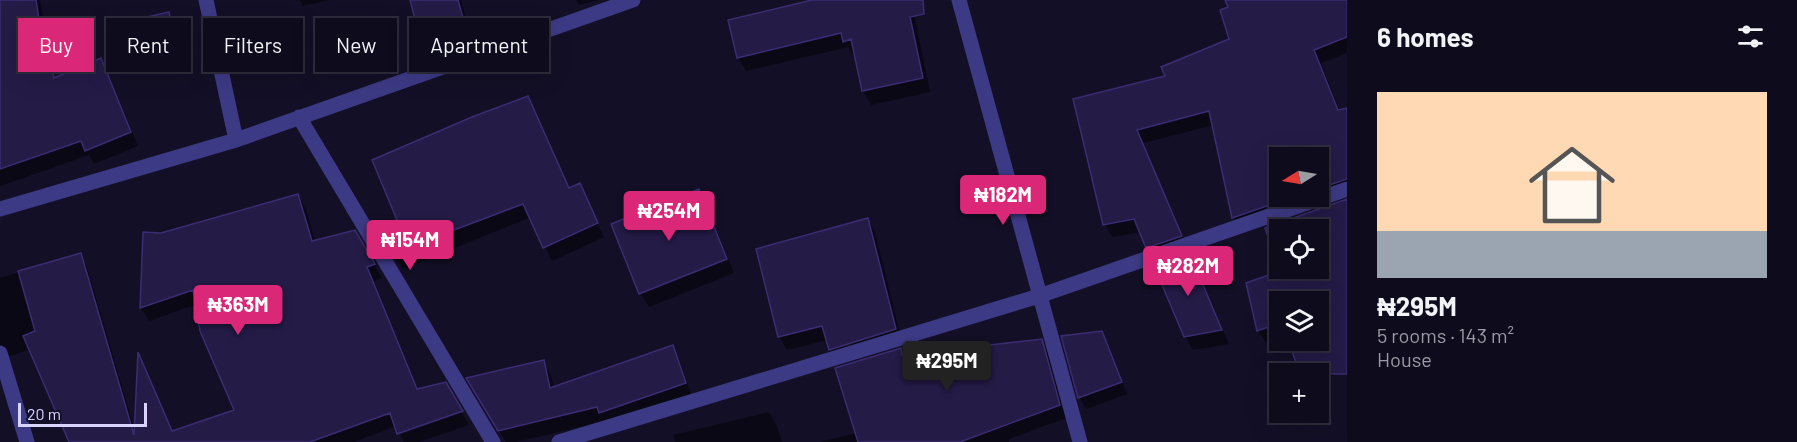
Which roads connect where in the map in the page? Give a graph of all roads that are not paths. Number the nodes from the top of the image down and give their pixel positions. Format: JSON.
{"nodes":[{"id":1,"x":206,"y":0,"type":"edge"},
{"id":2,"x":633,"y":0,"type":"edge"},
{"id":3,"x":959,"y":0,"type":"edge"},
{"id":4,"x":299,"y":117,"type":"junction"},
{"id":5,"x":236,"y":140,"type":"junction"},
{"id":6,"x":1347,"y":189,"type":"edge"},
{"id":7,"x":0,"y":209,"type":"edge"},
{"id":8,"x":1039,"y":296,"type":"junction"},
{"id":9,"x":0,"y":353,"type":"edge"},
{"id":10,"x":27,"y":442,"type":"edge"},
{"id":11,"x":493,"y":442,"type":"edge"},
{"id":12,"x":559,"y":442,"type":"edge"},
{"id":13,"x":1080,"y":442,"type":"edge"}],
"edges":[{"from":1,"to":5,"type":"street"},
{"from":2,"to":4,"type":"street"},
{"from":3,"to":8,"type":"street"},
{"from":4,"to":5,"type":"street"},
{"from":4,"to":11,"type":"street"},
{"from":5,"to":7,"type":"street"},
{"from":6,"to":8,"type":"street"},
{"from":8,"to":12,"type":"street"},
{"from":8,"to":13,"type":"street"},
{"from":9,"to":10,"type":"street"}]}
